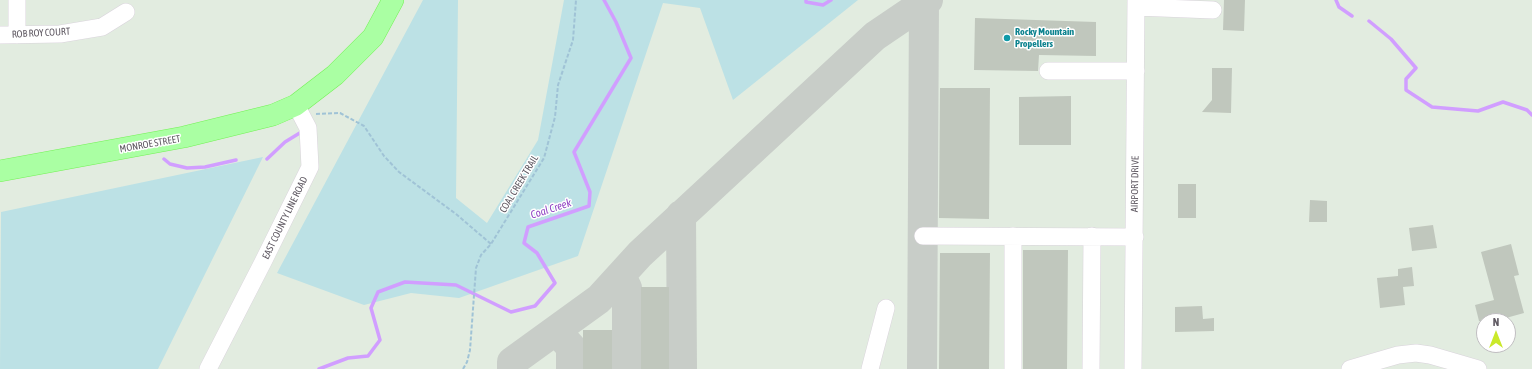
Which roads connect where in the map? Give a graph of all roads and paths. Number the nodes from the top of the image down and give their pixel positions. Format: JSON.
{"nodes":[{"id":1,"x":17,"y":0,"type":"edge"},
{"id":2,"x":393,"y":0,"type":"edge"},
{"id":3,"x":576,"y":0,"type":"edge"},
{"id":4,"x":1136,"y":4,"type":"edge"},
{"id":5,"x":1214,"y":10,"type":"dead end"},
{"id":6,"x":126,"y":12,"type":"dead end"},
{"id":7,"x":0,"y":35,"type":"edge"},
{"id":8,"x":17,"y":35,"type":"junction"},
{"id":9,"x":1048,"y":71,"type":"dead end"},
{"id":10,"x":1136,"y":71,"type":"junction"},
{"id":11,"x":304,"y":110,"type":"junction"},
{"id":12,"x":0,"y":170,"type":"edge"},
{"id":13,"x":923,"y":236,"type":"dead end"},
{"id":14,"x":1013,"y":236,"type":"junction"},
{"id":15,"x":1092,"y":236,"type":"junction"},
{"id":16,"x":1135,"y":237,"type":"junction"},
{"id":17,"x":491,"y":244,"type":"junction"},
{"id":18,"x":886,"y":308,"type":"dead end"},
{"id":19,"x":208,"y":369,"type":"edge"},
{"id":20,"x":463,"y":369,"type":"edge"},
{"id":21,"x":870,"y":369,"type":"edge"},
{"id":22,"x":1013,"y":369,"type":"edge"},
{"id":23,"x":1091,"y":369,"type":"edge"},
{"id":24,"x":1133,"y":369,"type":"edge"},
{"id":25,"x":1350,"y":369,"type":"edge"},
{"id":26,"x":1478,"y":369,"type":"edge"}],
"edges":[{"from":1,"to":8,"type":"street"},
{"from":2,"to":11,"type":"main road"},
{"from":3,"to":17,"type":"path","name":"COAL CREEK TRAIL"},
{"from":4,"to":5,"type":"street"},
{"from":4,"to":10,"type":"street","name":"AIRPORT DRIVE"},
{"from":6,"to":8,"type":"street","name":"ROB ROY COURT"},
{"from":7,"to":8,"type":"street","name":"ROB ROY COURT"},
{"from":9,"to":10,"type":"street"},
{"from":10,"to":16,"type":"street","name":"AIRPORT DRIVE"},
{"from":11,"to":12,"type":"main road","name":"MONROE STREET"},
{"from":11,"to":17,"type":"path"},
{"from":11,"to":19,"type":"street","name":"EAST COUNTY LINE ROAD"},
{"from":13,"to":14,"type":"street"},
{"from":14,"to":15,"type":"street"},
{"from":14,"to":22,"type":"street"},
{"from":15,"to":16,"type":"street"},
{"from":15,"to":23,"type":"street"},
{"from":16,"to":24,"type":"street","name":"AIRPORT DRIVE"},
{"from":17,"to":20,"type":"path","name":"COAL CREEK TRAIL"},
{"from":18,"to":21,"type":"street"},
{"from":25,"to":26,"type":"street"}]}
